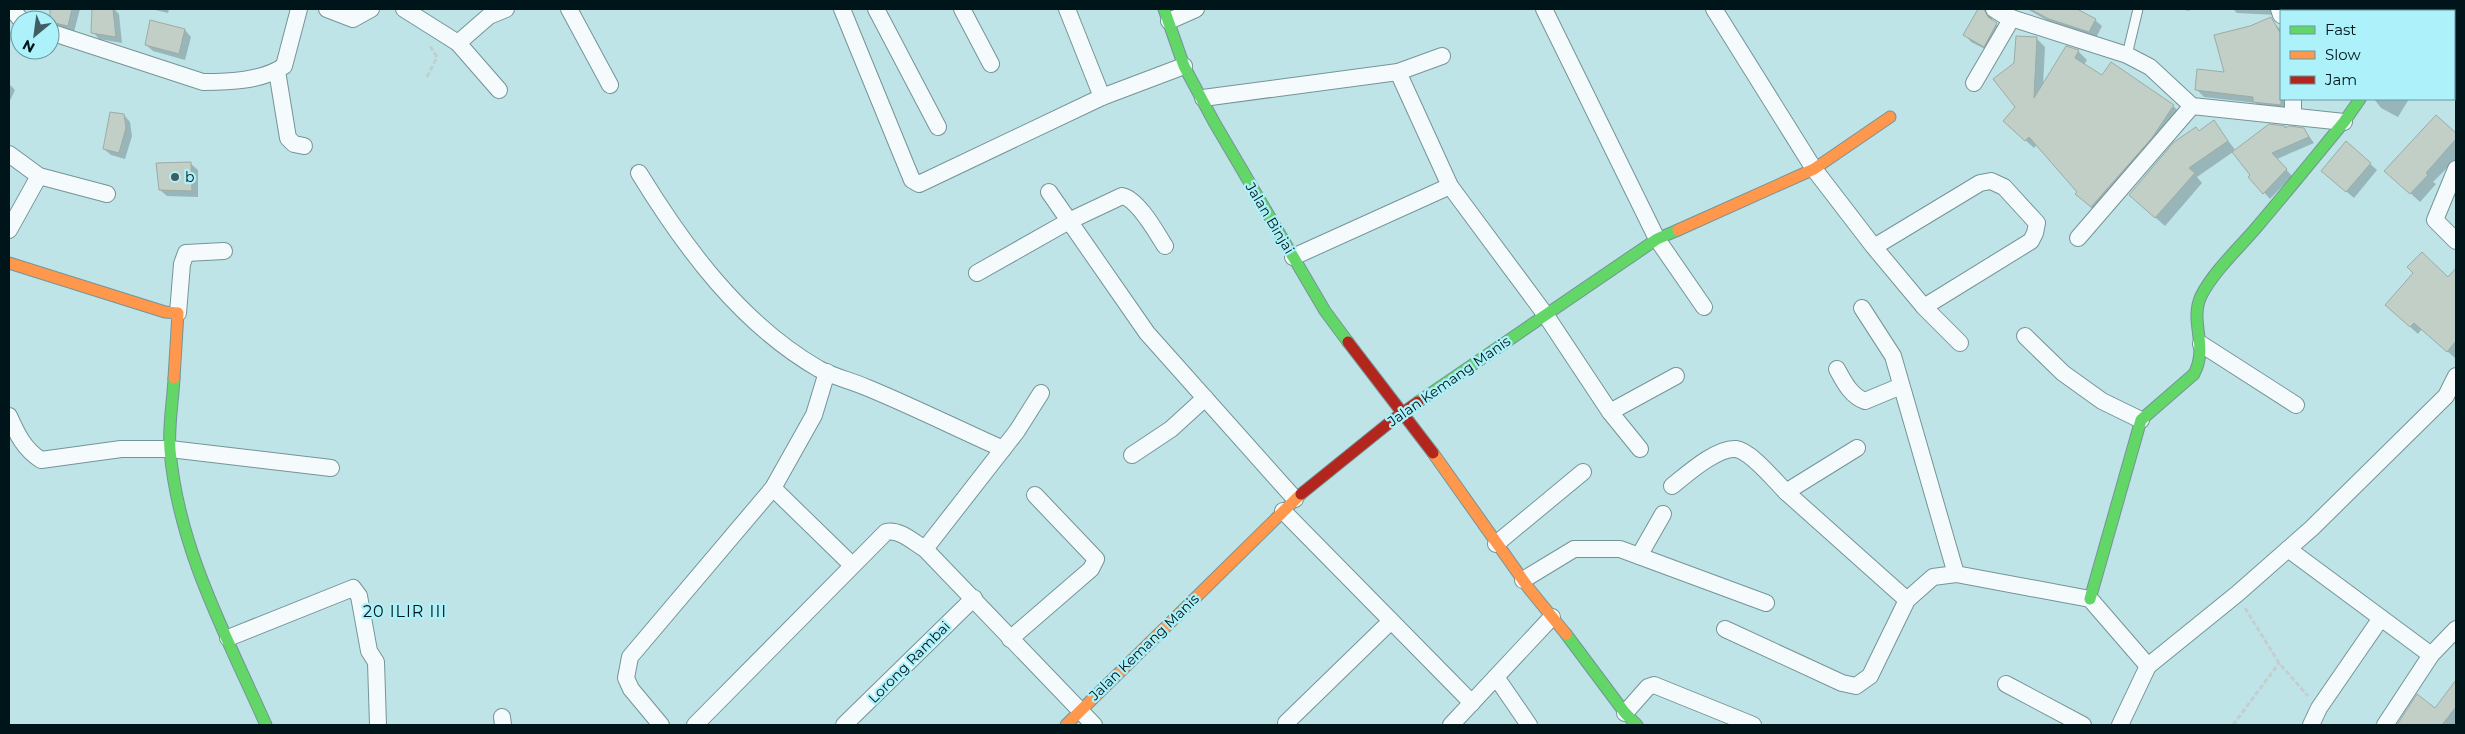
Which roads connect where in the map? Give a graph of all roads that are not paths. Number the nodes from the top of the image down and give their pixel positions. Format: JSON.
{"nodes":[{"id":1,"x":299,"y":9,"type":"edge"},
{"id":2,"x":327,"y":9,"type":"edge"},
{"id":3,"x":371,"y":9,"type":"edge"},
{"id":4,"x":404,"y":9,"type":"edge"},
{"id":5,"x":506,"y":9,"type":"edge"},
{"id":6,"x":569,"y":9,"type":"edge"},
{"id":7,"x":842,"y":9,"type":"edge"},
{"id":8,"x":876,"y":9,"type":"edge"},
{"id":9,"x":962,"y":9,"type":"edge"},
{"id":10,"x":1067,"y":9,"type":"edge"},
{"id":11,"x":1196,"y":9,"type":"edge"},
{"id":12,"x":1544,"y":9,"type":"edge"},
{"id":13,"x":1714,"y":9,"type":"edge"},
{"id":14,"x":1994,"y":9,"type":"edge"},
{"id":15,"x":2138,"y":9,"type":"edge"},
{"id":16,"x":1166,"y":15,"type":"edge"},
{"id":17,"x":2012,"y":18,"type":"junction"},
{"id":18,"x":60,"y":35,"type":"edge"},
{"id":19,"x":458,"y":43,"type":"junction"},
{"id":20,"x":2127,"y":55,"type":"junction"},
{"id":21,"x":1442,"y":56,"type":"dead end"},
{"id":22,"x":990,"y":64,"type":"dead end"},
{"id":23,"x":1184,"y":66,"type":"junction"},
{"id":24,"x":277,"y":71,"type":"junction"},
{"id":25,"x":1398,"y":72,"type":"junction"},
{"id":26,"x":1974,"y":83,"type":"dead end"},
{"id":27,"x":610,"y":85,"type":"dead end"},
{"id":28,"x":499,"y":90,"type":"dead end"},
{"id":29,"x":1102,"y":98,"type":"junction"},
{"id":30,"x":1203,"y":98,"type":"junction"},
{"id":31,"x":2293,"y":100,"type":"edge"},
{"id":32,"x":2359,"y":100,"type":"edge"},
{"id":33,"x":2192,"y":106,"type":"junction"},
{"id":34,"x":2293,"y":115,"type":"junction"},
{"id":35,"x":1890,"y":117,"type":"dead end"},
{"id":36,"x":2344,"y":122,"type":"junction"},
{"id":37,"x":938,"y":127,"type":"dead end"},
{"id":38,"x":304,"y":146,"type":"dead end"},
{"id":39,"x":9,"y":154,"type":"edge"},
{"id":40,"x":1814,"y":169,"type":"junction"},
{"id":41,"x":2456,"y":170,"type":"edge"},
{"id":42,"x":639,"y":173,"type":"dead end"},
{"id":43,"x":39,"y":176,"type":"junction"},
{"id":44,"x":1450,"y":186,"type":"junction"},
{"id":45,"x":1049,"y":192,"type":"dead end"},
{"id":46,"x":107,"y":194,"type":"dead end"},
{"id":47,"x":1069,"y":221,"type":"junction"},
{"id":48,"x":9,"y":230,"type":"edge"},
{"id":49,"x":2078,"y":238,"type":"dead end"},
{"id":50,"x":1657,"y":239,"type":"junction"},
{"id":51,"x":2456,"y":241,"type":"edge"},
{"id":52,"x":1165,"y":246,"type":"dead end"},
{"id":53,"x":1874,"y":248,"type":"junction"},
{"id":54,"x":224,"y":251,"type":"dead end"},
{"id":55,"x":1293,"y":257,"type":"junction"},
{"id":56,"x":9,"y":263,"type":"edge"},
{"id":57,"x":977,"y":273,"type":"dead end"},
{"id":58,"x":1704,"y":307,"type":"dead end"},
{"id":59,"x":1924,"y":307,"type":"junction"},
{"id":60,"x":1862,"y":308,"type":"dead end"},
{"id":61,"x":178,"y":313,"type":"junction"},
{"id":62,"x":1545,"y":314,"type":"junction"},
{"id":63,"x":2025,"y":336,"type":"dead end"},
{"id":64,"x":1960,"y":343,"type":"dead end"},
{"id":65,"x":2201,"y":344,"type":"junction"},
{"id":66,"x":1838,"y":369,"type":"dead end"},
{"id":67,"x":827,"y":372,"type":"junction"},
{"id":68,"x":1676,"y":376,"type":"dead end"},
{"id":69,"x":2456,"y":376,"type":"edge"},
{"id":70,"x":1901,"y":386,"type":"junction"},
{"id":71,"x":1041,"y":393,"type":"dead end"},
{"id":72,"x":1205,"y":398,"type":"junction"},
{"id":73,"x":2451,"y":402,"type":"edge"},
{"id":74,"x":2296,"y":405,"type":"dead end"},
{"id":75,"x":1610,"y":412,"type":"junction"},
{"id":76,"x":1401,"y":413,"type":"junction"},
{"id":77,"x":9,"y":416,"type":"edge"},
{"id":78,"x":2141,"y":420,"type":"junction"},
{"id":79,"x":1857,"y":448,"type":"dead end"},
{"id":80,"x":170,"y":449,"type":"junction"},
{"id":81,"x":1003,"y":449,"type":"junction"},
{"id":82,"x":1640,"y":449,"type":"dead end"},
{"id":83,"x":1132,"y":455,"type":"dead end"},
{"id":84,"x":331,"y":468,"type":"dead end"},
{"id":85,"x":1583,"y":472,"type":"dead end"},
{"id":86,"x":1672,"y":486,"type":"dead end"},
{"id":87,"x":773,"y":488,"type":"junction"},
{"id":88,"x":1786,"y":492,"type":"junction"},
{"id":89,"x":1035,"y":495,"type":"dead end"},
{"id":90,"x":1295,"y":499,"type":"junction"},
{"id":91,"x":1283,"y":511,"type":"junction"},
{"id":92,"x":1663,"y":514,"type":"dead end"},
{"id":93,"x":1496,"y":544,"type":"junction"},
{"id":94,"x":2288,"y":548,"type":"junction"},
{"id":95,"x":925,"y":549,"type":"junction"},
{"id":96,"x":1639,"y":556,"type":"junction"},
{"id":97,"x":852,"y":565,"type":"junction"},
{"id":98,"x":1956,"y":574,"type":"junction"},
{"id":99,"x":1523,"y":580,"type":"junction"},
{"id":100,"x":974,"y":598,"type":"junction"},
{"id":101,"x":1907,"y":600,"type":"junction"},
{"id":102,"x":2090,"y":600,"type":"junction"},
{"id":103,"x":1766,"y":603,"type":"dead end"},
{"id":104,"x":1552,"y":617,"type":"junction"},
{"id":105,"x":2381,"y":618,"type":"junction"},
{"id":106,"x":1391,"y":621,"type":"junction"},
{"id":107,"x":1725,"y":629,"type":"dead end"},
{"id":108,"x":2456,"y":629,"type":"edge"},
{"id":109,"x":228,"y":638,"type":"junction"},
{"id":110,"x":1010,"y":639,"type":"junction"},
{"id":111,"x":2431,"y":654,"type":"junction"},
{"id":112,"x":2148,"y":666,"type":"junction"},
{"id":113,"x":1496,"y":677,"type":"junction"},
{"id":114,"x":2006,"y":684,"type":"dead end"},
{"id":115,"x":1472,"y":703,"type":"junction"},
{"id":116,"x":1079,"y":710,"type":"junction"},
{"id":117,"x":1625,"y":713,"type":"junction"},
{"id":118,"x":266,"y":725,"type":"edge"},
{"id":119,"x":378,"y":725,"type":"edge"},
{"id":120,"x":661,"y":725,"type":"edge"},
{"id":121,"x":695,"y":725,"type":"edge"},
{"id":122,"x":844,"y":725,"type":"edge"},
{"id":123,"x":1066,"y":725,"type":"edge"},
{"id":124,"x":1094,"y":725,"type":"edge"},
{"id":125,"x":1286,"y":725,"type":"edge"},
{"id":126,"x":1451,"y":725,"type":"edge"},
{"id":127,"x":1529,"y":725,"type":"edge"},
{"id":128,"x":1637,"y":725,"type":"edge"},
{"id":129,"x":1754,"y":725,"type":"edge"},
{"id":130,"x":2083,"y":725,"type":"edge"},
{"id":131,"x":2120,"y":725,"type":"edge"},
{"id":132,"x":2311,"y":725,"type":"edge"},
{"id":133,"x":2385,"y":725,"type":"edge"}],
"edges":[{"from":1,"to":24,"type":"street"},
{"from":2,"to":3,"type":"street"},
{"from":4,"to":19,"type":"street"},
{"from":5,"to":19,"type":"street"},
{"from":6,"to":27,"type":"street"},
{"from":7,"to":29,"type":"street"},
{"from":8,"to":37,"type":"street"},
{"from":9,"to":22,"type":"street"},
{"from":10,"to":29,"type":"street"},
{"from":11,"to":16,"type":"street"},
{"from":12,"to":50,"type":"street"},
{"from":13,"to":40,"type":"street"},
{"from":14,"to":17,"type":"street"},
{"from":15,"to":20,"type":"lane"},
{"from":16,"to":23,"type":"street","name":"Jalan Binjai"},
{"from":17,"to":20,"type":"street"},
{"from":17,"to":26,"type":"street"},
{"from":18,"to":24,"type":"street"},
{"from":19,"to":28,"type":"street"},
{"from":20,"to":33,"type":"street"},
{"from":21,"to":25,"type":"street"},
{"from":23,"to":29,"type":"street"},
{"from":23,"to":30,"type":"street","name":"Jalan Binjai"},
{"from":24,"to":38,"type":"street"},
{"from":25,"to":30,"type":"street"},
{"from":25,"to":44,"type":"street"},
{"from":30,"to":55,"type":"street","name":"Jalan Binjai"},
{"from":31,"to":34,"type":"street"},
{"from":32,"to":36,"type":"street"},
{"from":33,"to":34,"type":"street"},
{"from":33,"to":49,"type":"street"},
{"from":34,"to":36,"type":"street"},
{"from":35,"to":40,"type":"street","name":"Jalan Kemang Manis"},
{"from":36,"to":65,"type":"street"},
{"from":39,"to":43,"type":"street"},
{"from":40,"to":50,"type":"street","name":"Jalan Kemang Manis"},
{"from":40,"to":53,"type":"street"},
{"from":41,"to":51,"type":"street"},
{"from":42,"to":67,"type":"street"},
{"from":43,"to":46,"type":"street"},
{"from":43,"to":48,"type":"street"},
{"from":44,"to":55,"type":"street"},
{"from":44,"to":62,"type":"street"},
{"from":45,"to":47,"type":"street"},
{"from":47,"to":52,"type":"street"},
{"from":47,"to":57,"type":"street"},
{"from":47,"to":72,"type":"street"},
{"from":50,"to":58,"type":"street"},
{"from":50,"to":62,"type":"street","name":"Jalan Kemang Manis"},
{"from":53,"to":59,"type":"street"},
{"from":53,"to":59,"type":"street"},
{"from":54,"to":61,"type":"street"},
{"from":55,"to":76,"type":"street","name":"Jalan Binjai"},
{"from":56,"to":61,"type":"street"},
{"from":59,"to":64,"type":"street"},
{"from":60,"to":70,"type":"street"},
{"from":61,"to":80,"type":"street"},
{"from":62,"to":75,"type":"street"},
{"from":62,"to":76,"type":"street","name":"Jalan Kemang Manis"},
{"from":63,"to":78,"type":"street"},
{"from":65,"to":74,"type":"street"},
{"from":65,"to":78,"type":"street"},
{"from":66,"to":70,"type":"street"},
{"from":67,"to":81,"type":"street"},
{"from":67,"to":87,"type":"street"},
{"from":68,"to":75,"type":"street"},
{"from":69,"to":73,"type":"street"},
{"from":70,"to":98,"type":"street"},
{"from":71,"to":81,"type":"street"},
{"from":72,"to":83,"type":"street"},
{"from":72,"to":90,"type":"street"},
{"from":73,"to":94,"type":"street"},
{"from":75,"to":82,"type":"street"},
{"from":76,"to":90,"type":"street","name":"Jalan Kemang Manis"},
{"from":76,"to":93,"type":"street","name":"Jalan Binjai"},
{"from":77,"to":80,"type":"street"},
{"from":78,"to":102,"type":"street"},
{"from":79,"to":88,"type":"street"},
{"from":80,"to":84,"type":"street"},
{"from":80,"to":109,"type":"street"},
{"from":81,"to":95,"type":"street"},
{"from":85,"to":93,"type":"street"},
{"from":86,"to":88,"type":"street"},
{"from":87,"to":97,"type":"street"},
{"from":87,"to":120,"type":"street"},
{"from":88,"to":101,"type":"street"},
{"from":89,"to":110,"type":"street"},
{"from":90,"to":91,"type":"street","name":"Jalan Kemang Manis"},
{"from":91,"to":106,"type":"street"},
{"from":91,"to":116,"type":"street","name":"Jalan Kemang Manis"},
{"from":92,"to":96,"type":"street"},
{"from":93,"to":99,"type":"street","name":"Jalan Binjai"},
{"from":94,"to":105,"type":"street"},
{"from":94,"to":112,"type":"street"},
{"from":95,"to":97,"type":"street"},
{"from":95,"to":100,"type":"street"},
{"from":96,"to":99,"type":"street"},
{"from":96,"to":103,"type":"street"},
{"from":97,"to":121,"type":"street"},
{"from":98,"to":101,"type":"street"},
{"from":98,"to":102,"type":"street"},
{"from":99,"to":104,"type":"street","name":"Jalan Binjai"},
{"from":100,"to":110,"type":"street"},
{"from":100,"to":122,"type":"street","name":"Lorong Rambai"},
{"from":101,"to":107,"type":"street"},
{"from":102,"to":112,"type":"street"},
{"from":104,"to":113,"type":"street"},
{"from":104,"to":117,"type":"street","name":"Jalan Binjai"},
{"from":105,"to":111,"type":"street"},
{"from":105,"to":132,"type":"street"},
{"from":106,"to":115,"type":"street"},
{"from":106,"to":125,"type":"street"},
{"from":108,"to":111,"type":"street"},
{"from":109,"to":118,"type":"street"},
{"from":109,"to":119,"type":"street"},
{"from":110,"to":116,"type":"street"},
{"from":111,"to":133,"type":"street"},
{"from":112,"to":131,"type":"street"},
{"from":113,"to":115,"type":"street"},
{"from":113,"to":127,"type":"street"},
{"from":114,"to":130,"type":"street"},
{"from":115,"to":126,"type":"street"},
{"from":116,"to":123,"type":"street","name":"Jalan Kemang Manis"},
{"from":116,"to":124,"type":"street"},
{"from":117,"to":128,"type":"street","name":"Jalan Binjai"},
{"from":117,"to":129,"type":"street"}]}
